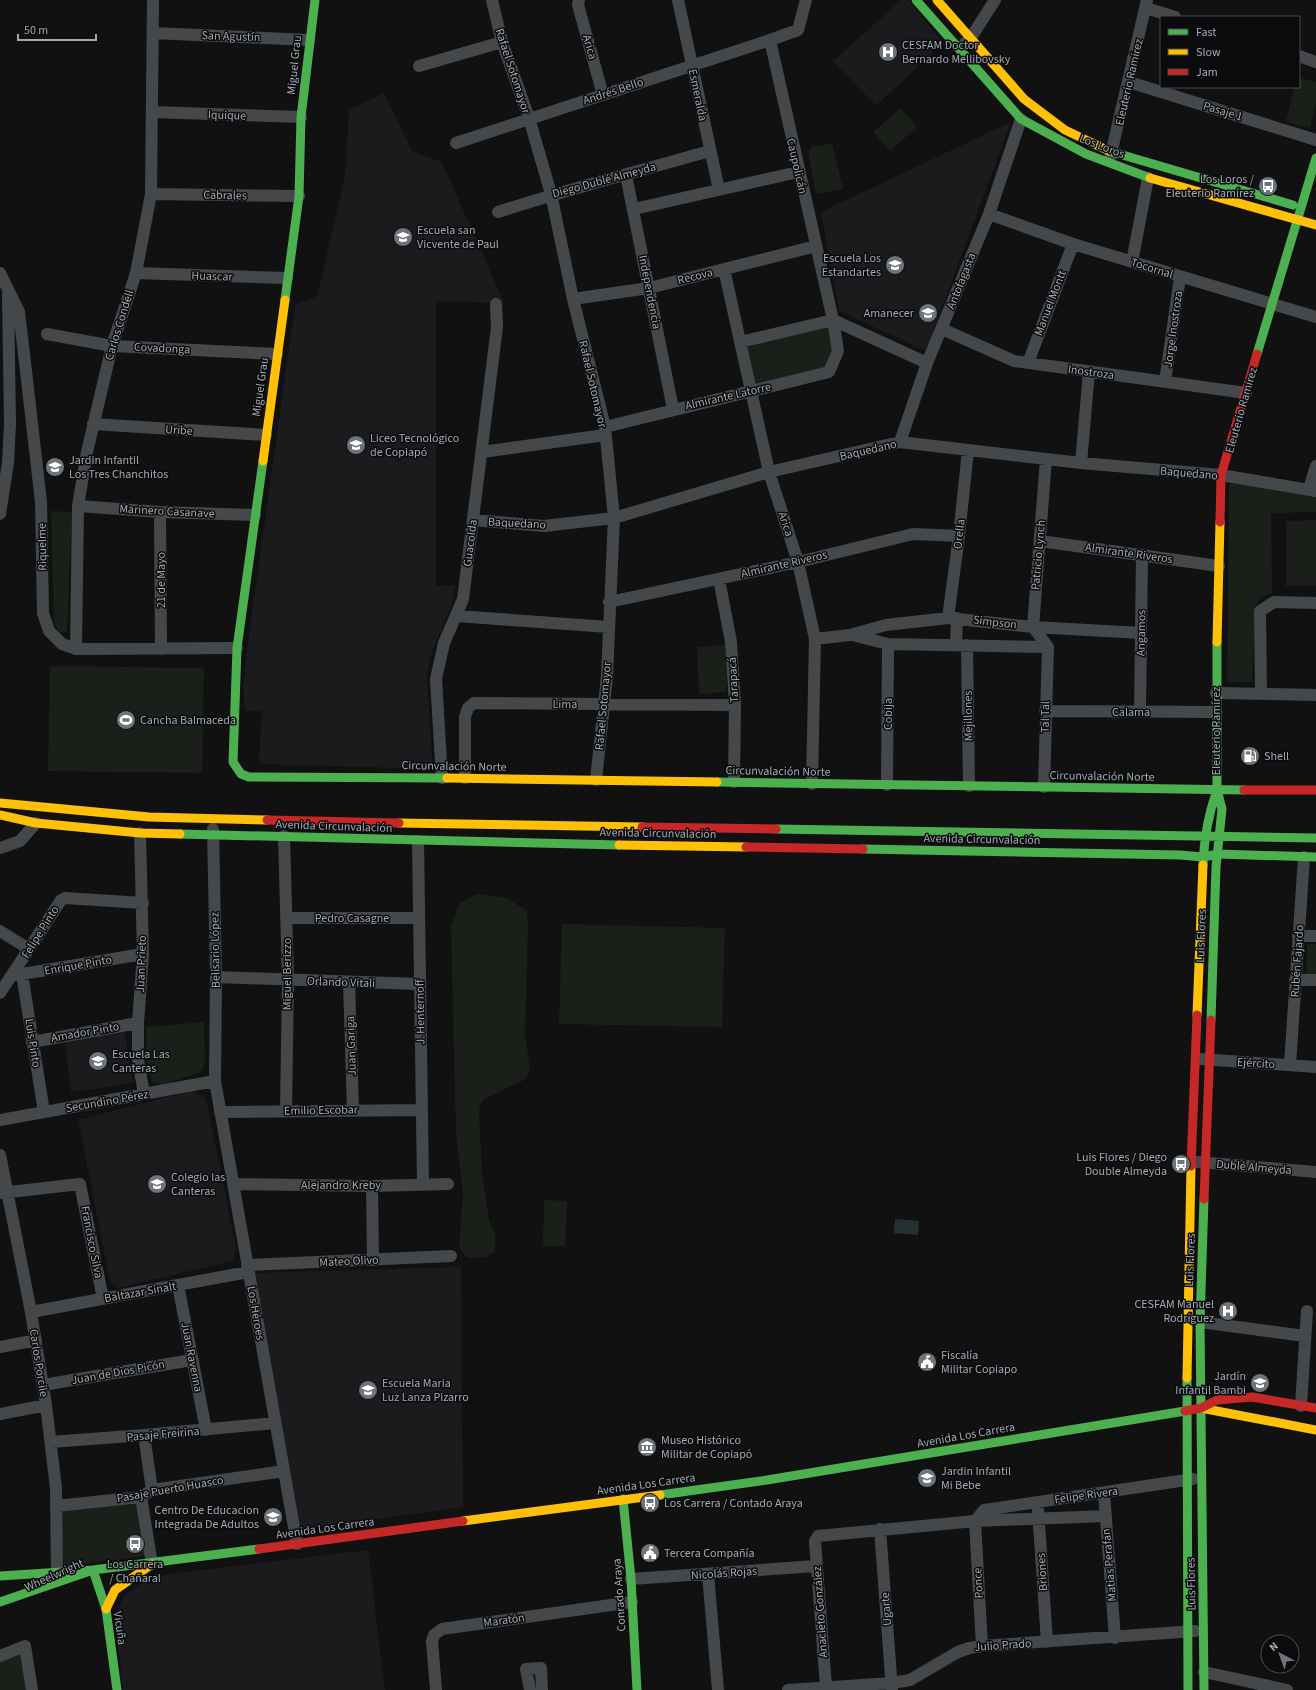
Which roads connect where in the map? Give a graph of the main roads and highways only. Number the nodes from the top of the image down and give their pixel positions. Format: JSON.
{"nodes":[{"id":1,"x":315,"y":0,"type":"edge"},
{"id":2,"x":916,"y":0,"type":"edge"},
{"id":3,"x":937,"y":0,"type":"edge"},
{"id":4,"x":1316,"y":158,"type":"edge"},
{"id":5,"x":1301,"y":208,"type":"junction"},
{"id":6,"x":1311,"y":211,"type":"dead end"},
{"id":7,"x":1298,"y":218,"type":"junction"},
{"id":8,"x":1316,"y":224,"type":"edge"},
{"id":9,"x":241,"y":774,"type":"joint"},
{"id":10,"x":1217,"y":790,"type":"junction"},
{"id":11,"x":1316,"y":790,"type":"edge"},
{"id":12,"x":0,"y":803,"type":"edge"},
{"id":13,"x":0,"y":815,"type":"edge"},
{"id":14,"x":1204,"y":836,"type":"junction"},
{"id":15,"x":1220,"y":837,"type":"junction"},
{"id":16,"x":1316,"y":838,"type":"edge"},
{"id":17,"x":1218,"y":854,"type":"junction"},
{"id":18,"x":1203,"y":857,"type":"junction"},
{"id":19,"x":1316,"y":857,"type":"edge"},
{"id":20,"x":1201,"y":1408,"type":"junction"},
{"id":21,"x":1316,"y":1408,"type":"edge"},
{"id":22,"x":1186,"y":1410,"type":"junction"},
{"id":23,"x":1316,"y":1430,"type":"edge"},
{"id":24,"x":624,"y":1499,"type":"junction"},
{"id":25,"x":152,"y":1564,"type":"junction"},
{"id":26,"x":94,"y":1570,"type":"junction"},
{"id":27,"x":0,"y":1576,"type":"edge"},
{"id":28,"x":0,"y":1602,"type":"edge"},
{"id":29,"x":106,"y":1609,"type":"junction"},
{"id":30,"x":0,"y":1611,"type":"edge"},
{"id":31,"x":117,"y":1690,"type":"edge"},
{"id":32,"x":637,"y":1690,"type":"edge"},
{"id":33,"x":1188,"y":1690,"type":"edge"},
{"id":34,"x":1204,"y":1690,"type":"edge"}],
"edges":[{"from":1,"to":9,"type":"main road","name":"Miguel Grau"},
{"from":2,"to":7,"type":"main road","name":"Los Loros"},
{"from":3,"to":5,"type":"main road","name":"Los Loros"},
{"from":4,"to":5,"type":"main road","name":"Eleuterio Ramírez"},
{"from":5,"to":6,"type":"main road","name":"Los Loros"},
{"from":5,"to":7,"type":"main road","name":"Eleuterio Ramírez"},
{"from":7,"to":8,"type":"main road","name":"Los Loros"},
{"from":7,"to":10,"type":"main road","name":"Eleuterio Ramírez"},
{"from":9,"to":10,"type":"main road","name":"Circunvalación Norte"},
{"from":10,"to":11,"type":"main road","name":"Circunvalación Norte"},
{"from":10,"to":14,"type":"main road","name":"Eleuterio Ramírez"},
{"from":10,"to":15,"type":"main road","name":"Eleuterio Ramírez"},
{"from":12,"to":14,"type":"main road","name":"Avenida Circunvalación"},
{"from":13,"to":18,"type":"main road","name":"Avenida Circunvalación"},
{"from":14,"to":15,"type":"main road","name":"Avenida Circunvalación"},
{"from":14,"to":18,"type":"main road","name":"Eleuterio Ramírez"},
{"from":15,"to":16,"type":"main road","name":"Avenida Circunvalación"},
{"from":15,"to":17,"type":"main road","name":"Eleuterio Ramírez"},
{"from":17,"to":18,"type":"main road","name":"Avenida Circunvalación"},
{"from":17,"to":19,"type":"main road","name":"Avenida Circunvalación"},
{"from":17,"to":20,"type":"main road","name":"Luis Flores"},
{"from":18,"to":22,"type":"main road","name":"Luis Flores"},
{"from":20,"to":21,"type":"main road","name":"Avenida Los Carrera"},
{"from":20,"to":22,"type":"main road","name":"Avenida Los Carrera"},
{"from":20,"to":23,"type":"main road","name":"Avenida Los Carrera"},
{"from":20,"to":34,"type":"main road","name":"Luis Flores"},
{"from":22,"to":24,"type":"main road","name":"Avenida Los Carrera"},
{"from":22,"to":33,"type":"main road","name":"Luis Flores"},
{"from":24,"to":25,"type":"main road","name":"Avenida Los Carrera"},
{"from":24,"to":32,"type":"main road","name":"Conrado Araya"},
{"from":25,"to":26,"type":"main road","name":"Avenida Los Carrera"},
{"from":25,"to":29,"type":"main road"},
{"from":26,"to":27,"type":"main road"},
{"from":26,"to":28,"type":"main road","name":"Wheelwright"},
{"from":26,"to":29,"type":"main road","name":"Vicuña"},
{"from":26,"to":30,"type":"main road","name":"Wheelwright"},
{"from":29,"to":31,"type":"main road","name":"Vicuña"}]}
